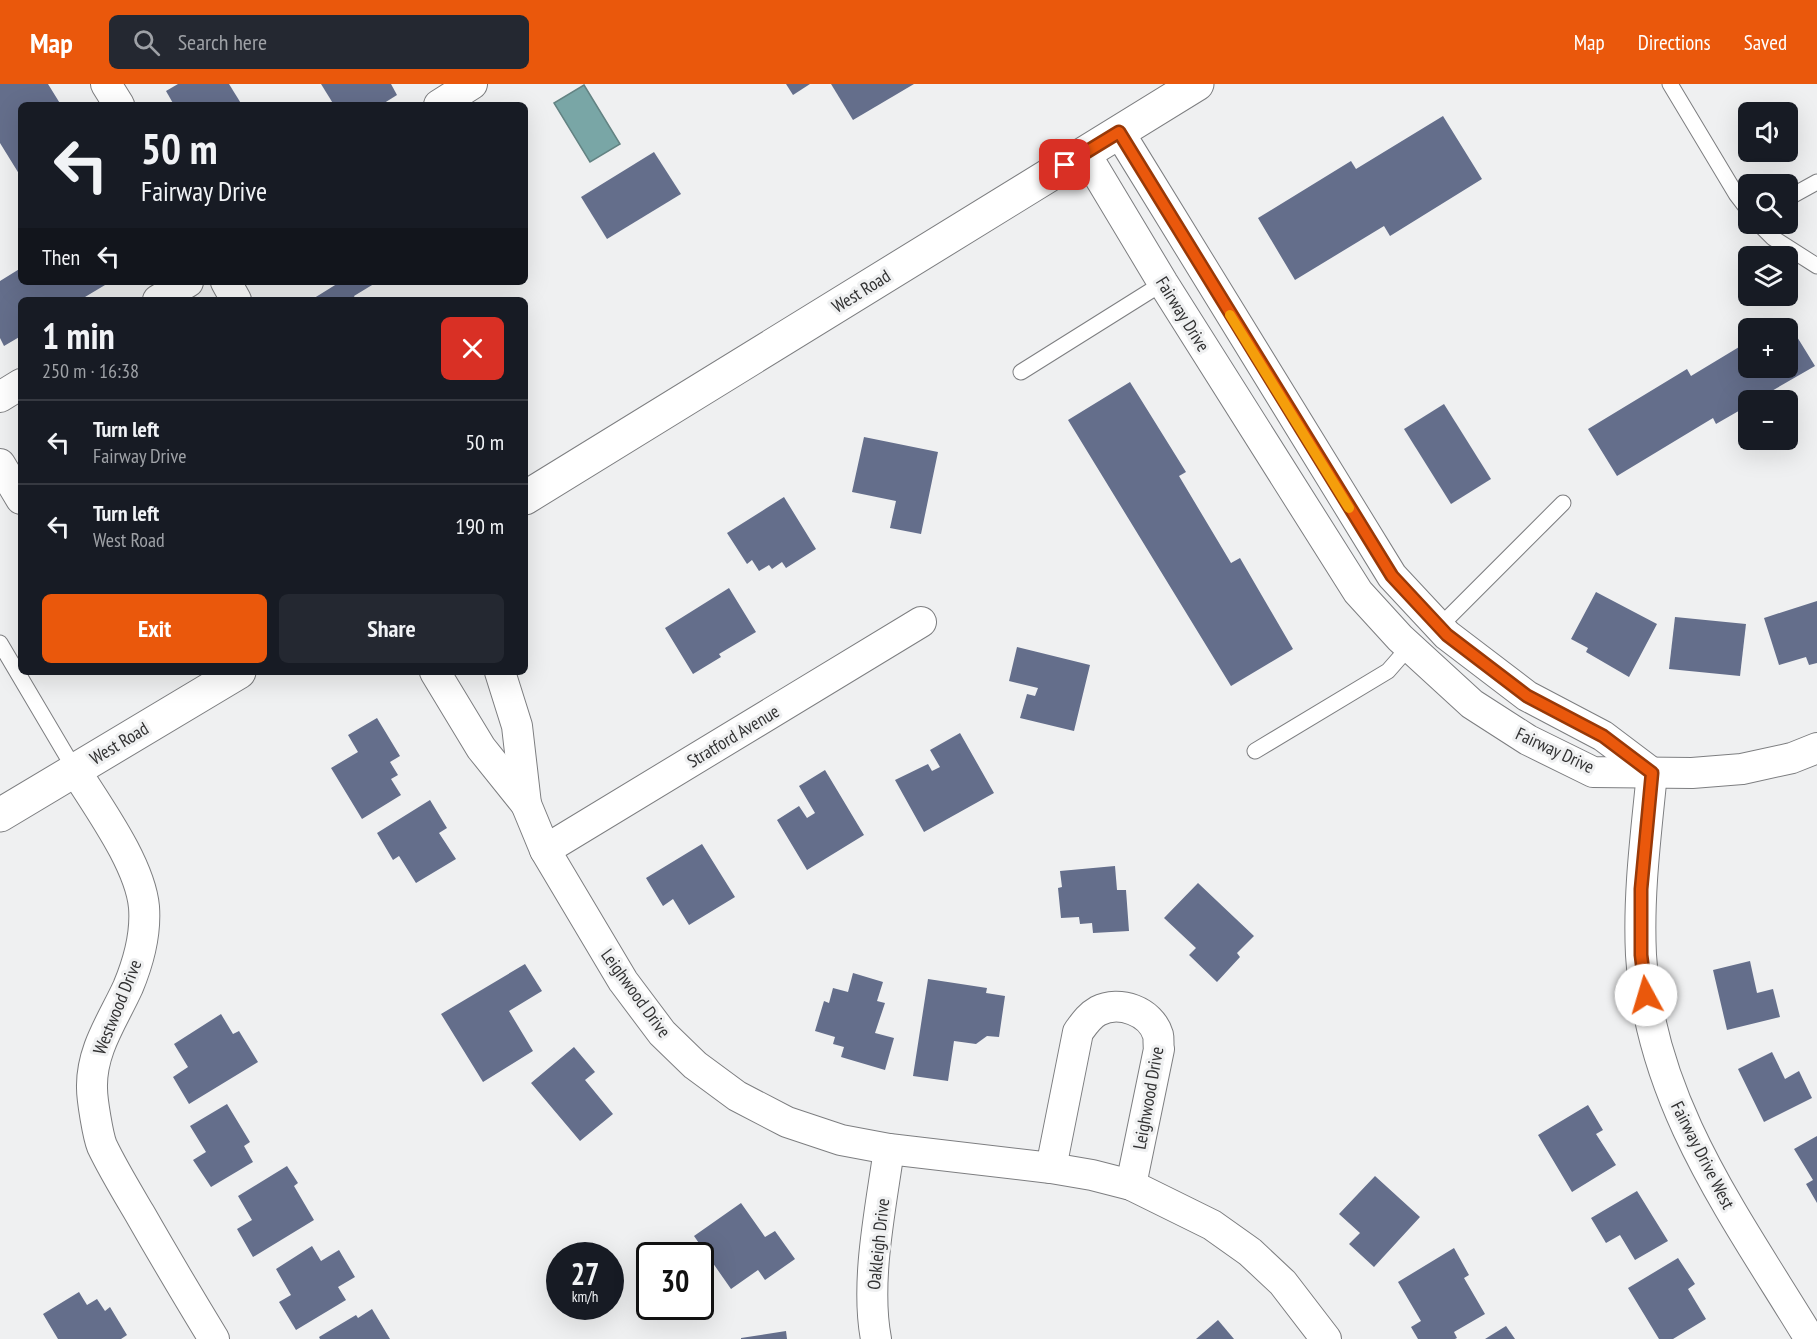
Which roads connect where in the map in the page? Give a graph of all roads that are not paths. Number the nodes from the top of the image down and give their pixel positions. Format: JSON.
{"nodes":[{"id":1,"x":106,"y":84,"type":"edge"},
{"id":2,"x":472,"y":84,"type":"edge"},
{"id":3,"x":1197,"y":84,"type":"edge"},
{"id":4,"x":1670,"y":84,"type":"edge"},
{"id":5,"x":117,"y":102,"type":"edge"},
{"id":6,"x":444,"y":102,"type":"edge"},
{"id":7,"x":1119,"y":132,"type":"junction"},
{"id":8,"x":1085,"y":153,"type":"junction"},
{"id":9,"x":1817,"y":182,"type":"edge"},
{"id":10,"x":1738,"y":188,"type":"edge"},
{"id":11,"x":1798,"y":192,"type":"edge"},
{"id":12,"x":1769,"y":234,"type":"edge"},
{"id":13,"x":1817,"y":266,"type":"edge"},
{"id":14,"x":1163,"y":283,"type":"junction"},
{"id":15,"x":183,"y":285,"type":"edge"},
{"id":16,"x":163,"y":297,"type":"edge"},
{"id":17,"x":1022,"y":372,"type":"dead end"},
{"id":18,"x":18,"y":386,"type":"edge"},
{"id":19,"x":0,"y":397,"type":"edge"},
{"id":20,"x":1315,"y":453,"type":"junction"},
{"id":21,"x":0,"y":464,"type":"edge"},
{"id":22,"x":1283,"y":474,"type":"junction"},
{"id":23,"x":18,"y":493,"type":"edge"},
{"id":24,"x":528,"y":496,"type":"edge"},
{"id":25,"x":1563,"y":503,"type":"dead end"},
{"id":26,"x":921,"y":622,"type":"dead end"},
{"id":27,"x":1439,"y":627,"type":"junction"},
{"id":28,"x":1,"y":646,"type":"edge"},
{"id":29,"x":1409,"y":647,"type":"junction"},
{"id":30,"x":18,"y":674,"type":"edge"},
{"id":31,"x":18,"y":675,"type":"edge"},
{"id":32,"x":234,"y":675,"type":"edge"},
{"id":33,"x":437,"y":675,"type":"edge"},
{"id":34,"x":501,"y":675,"type":"edge"},
{"id":35,"x":1817,"y":748,"type":"edge"},
{"id":36,"x":1255,"y":752,"type":"dead end"},
{"id":37,"x":75,"y":770,"type":"junction"},
{"id":38,"x":1652,"y":773,"type":"junction"},
{"id":39,"x":526,"y":804,"type":"junction"},
{"id":40,"x":0,"y":815,"type":"edge"},
{"id":41,"x":545,"y":850,"type":"junction"},
{"id":42,"x":889,"y":1149,"type":"junction"},
{"id":43,"x":1051,"y":1168,"type":"junction"},
{"id":44,"x":1131,"y":1185,"type":"junction"},
{"id":45,"x":214,"y":1339,"type":"edge"},
{"id":46,"x":876,"y":1339,"type":"edge"},
{"id":47,"x":1326,"y":1339,"type":"edge"},
{"id":48,"x":1810,"y":1339,"type":"edge"}],
"edges":[{"from":1,"to":5,"type":"street"},
{"from":2,"to":6,"type":"street"},
{"from":3,"to":7,"type":"main road","name":"West Road"},
{"from":4,"to":10,"type":"lane"},
{"from":7,"to":8,"type":"main road","name":"West Road"},
{"from":7,"to":20,"type":"street","name":"Fairway Drive"},
{"from":8,"to":14,"type":"street","name":"Fairway Drive"},
{"from":8,"to":24,"type":"main road","name":"West Road"},
{"from":9,"to":11,"type":"lane"},
{"from":12,"to":13,"type":"lane"},
{"from":14,"to":17,"type":"lane"},
{"from":14,"to":22,"type":"street","name":"Fairway Drive"},
{"from":15,"to":16,"type":"street"},
{"from":18,"to":19,"type":"street"},
{"from":20,"to":22,"type":"street"},
{"from":20,"to":27,"type":"street","name":"Fairway Drive"},
{"from":21,"to":23,"type":"street"},
{"from":22,"to":29,"type":"street","name":"Fairway Drive"},
{"from":25,"to":27,"type":"lane"},
{"from":26,"to":41,"type":"street","name":"Stratford Avenue"},
{"from":27,"to":38,"type":"street","name":"Fairway Drive"},
{"from":28,"to":30,"type":"lane"},
{"from":29,"to":36,"type":"lane"},
{"from":29,"to":38,"type":"street","name":"Fairway Drive"},
{"from":31,"to":37,"type":"lane"},
{"from":32,"to":37,"type":"main road","name":"West Road"},
{"from":33,"to":39,"type":"street","name":"Leighwood Drive"},
{"from":34,"to":39,"type":"street","name":"Leighwood Drive"},
{"from":35,"to":38,"type":"street"},
{"from":37,"to":40,"type":"main road","name":"West Road"},
{"from":37,"to":45,"type":"street","name":"Westwood Drive"},
{"from":38,"to":48,"type":"street","name":"Fairway Drive West"},
{"from":39,"to":41,"type":"street","name":"Leighwood Drive"},
{"from":41,"to":42,"type":"street","name":"Leighwood Drive"},
{"from":42,"to":43,"type":"street","name":"Leighwood Drive"},
{"from":42,"to":46,"type":"street","name":"Oakleigh Drive"},
{"from":43,"to":44,"type":"street","name":"Leighwood Drive"},
{"from":43,"to":44,"type":"street","name":"Leighwood Drive"},
{"from":44,"to":47,"type":"street","name":"Leighwood Drive"}]}
